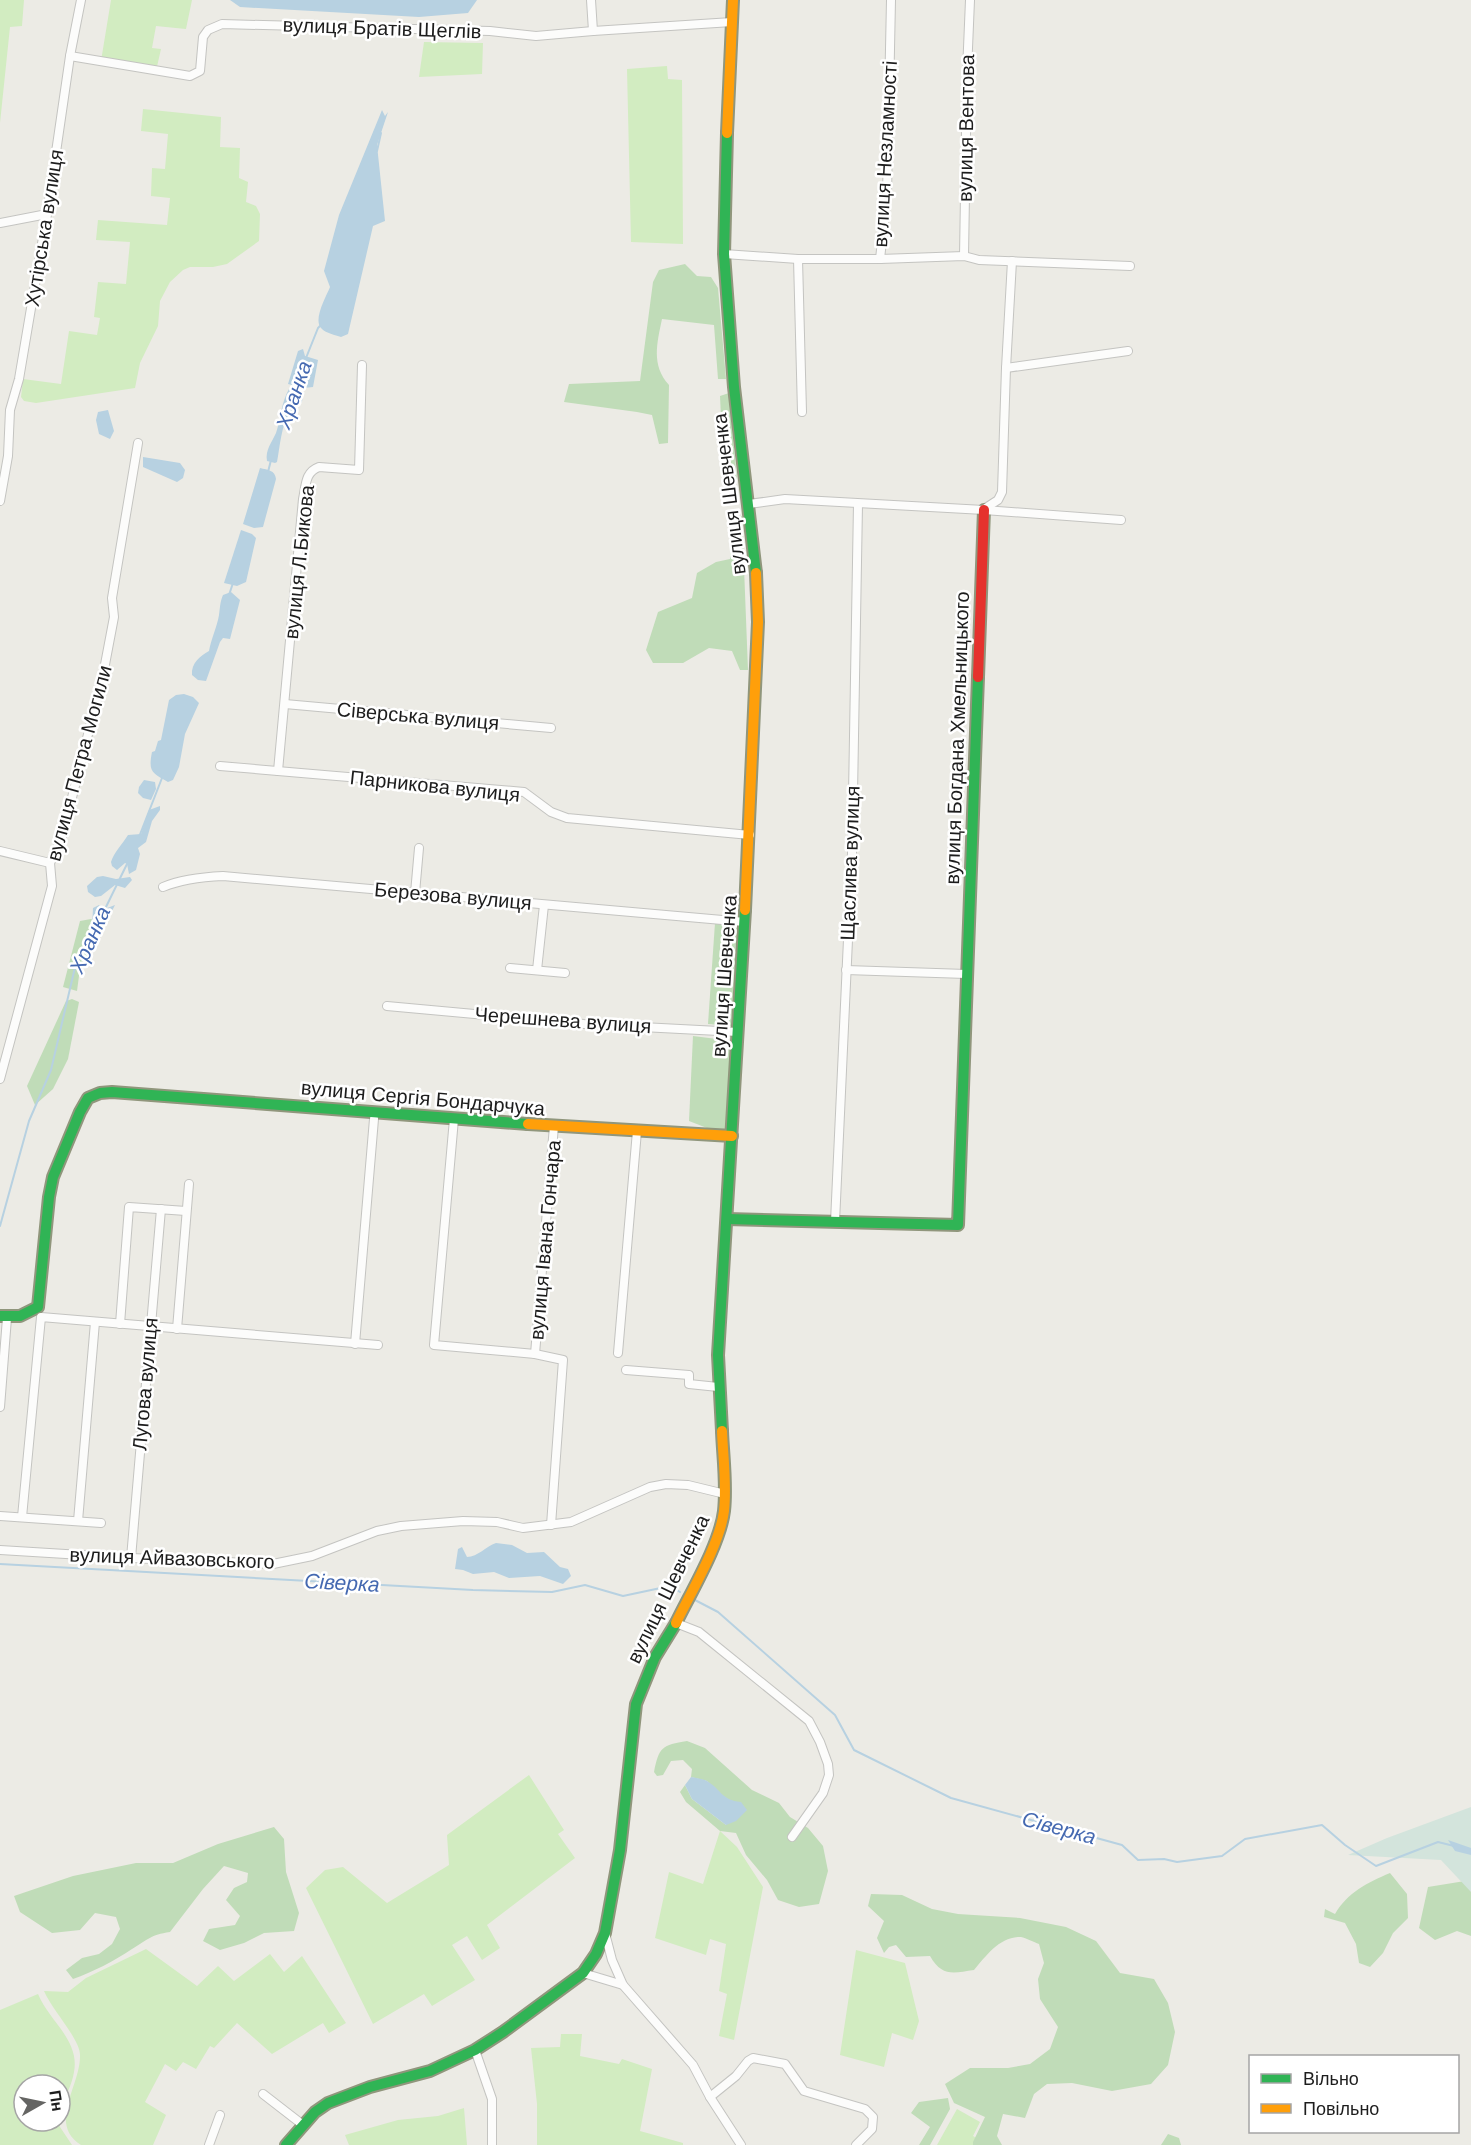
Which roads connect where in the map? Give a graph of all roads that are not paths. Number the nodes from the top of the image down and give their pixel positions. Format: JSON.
{"nodes":[{"id":1,"x":81,"y":0,"type":"edge"},
{"id":2,"x":591,"y":0,"type":"edge"},
{"id":3,"x":733,"y":0,"type":"edge"},
{"id":4,"x":891,"y":0,"type":"edge"},
{"id":5,"x":970,"y":0,"type":"edge"},
{"id":6,"x":732,"y":22,"type":"junction"},
{"id":7,"x":592,"y":31,"type":"junction"},
{"id":8,"x":70,"y":56,"type":"junction"},
{"id":9,"x":47,"y":214,"type":"junction"},
{"id":10,"x":0,"y":223,"type":"edge"},
{"id":11,"x":724,"y":254,"type":"junction"},
{"id":12,"x":964,"y":256,"type":"junction"},
{"id":13,"x":798,"y":259,"type":"junction"},
{"id":14,"x":880,"y":259,"type":"junction"},
{"id":15,"x":1012,"y":261,"type":"junction"},
{"id":16,"x":1130,"y":266,"type":"dead end"},
{"id":17,"x":1128,"y":351,"type":"dead end"},
{"id":18,"x":362,"y":365,"type":"dead end"},
{"id":19,"x":1006,"y":368,"type":"junction"},
{"id":20,"x":802,"y":412,"type":"dead end"},
{"id":21,"x":138,"y":443,"type":"dead end"},
{"id":22,"x":4,"y":456,"type":"edge"},
{"id":23,"x":0,"y":501,"type":"edge"},
{"id":24,"x":748,"y":504,"type":"junction"},
{"id":25,"x":858,"y":504,"type":"junction"},
{"id":26,"x":984,"y":510,"type":"junction"},
{"id":27,"x":1121,"y":520,"type":"dead end"},
{"id":28,"x":285,"y":704,"type":"junction"},
{"id":29,"x":551,"y":728,"type":"dead end"},
{"id":30,"x":220,"y":766,"type":"dead end"},
{"id":31,"x":278,"y":771,"type":"junction"},
{"id":32,"x":750,"y":835,"type":"junction"},
{"id":33,"x":419,"y":848,"type":"dead end"},
{"id":34,"x":0,"y":851,"type":"edge"},
{"id":35,"x":50,"y":863,"type":"junction"},
{"id":36,"x":162,"y":887,"type":"dead end"},
{"id":37,"x":415,"y":893,"type":"junction"},
{"id":38,"x":544,"y":905,"type":"junction"},
{"id":39,"x":745,"y":922,"type":"junction"},
{"id":40,"x":510,"y":968,"type":"dead end"},
{"id":41,"x":537,"y":970,"type":"junction"},
{"id":42,"x":846,"y":970,"type":"junction"},
{"id":43,"x":565,"y":973,"type":"dead end"},
{"id":44,"x":966,"y":975,"type":"junction"},
{"id":45,"x":387,"y":1006,"type":"dead end"},
{"id":46,"x":738,"y":1032,"type":"junction"},
{"id":47,"x":0,"y":1079,"type":"edge"},
{"id":48,"x":374,"y":1119,"type":"dead end"},
{"id":49,"x":453,"y":1119,"type":"junction"},
{"id":50,"x":554,"y":1126,"type":"junction"},
{"id":51,"x":637,"y":1131,"type":"junction"},
{"id":52,"x":732,"y":1136,"type":"junction"},
{"id":53,"x":189,"y":1184,"type":"dead end"},
{"id":54,"x":160,"y":1209,"type":"junction"},
{"id":55,"x":186,"y":1211,"type":"junction"},
{"id":56,"x":727,"y":1219,"type":"junction"},
{"id":57,"x":834,"y":1221,"type":"junction"},
{"id":58,"x":4,"y":1317,"type":"edge"},
{"id":59,"x":95,"y":1322,"type":"junction"},
{"id":60,"x":120,"y":1324,"type":"junction"},
{"id":61,"x":150,"y":1326,"type":"junction"},
{"id":62,"x":177,"y":1329,"type":"junction"},
{"id":63,"x":355,"y":1344,"type":"junction"},
{"id":64,"x":378,"y":1345,"type":"dead end"},
{"id":65,"x":618,"y":1353,"type":"dead end"},
{"id":66,"x":535,"y":1354,"type":"junction"},
{"id":67,"x":626,"y":1370,"type":"dead end"},
{"id":68,"x":718,"y":1387,"type":"junction"},
{"id":69,"x":0,"y":1407,"type":"edge"},
{"id":70,"x":725,"y":1494,"type":"junction"},
{"id":71,"x":0,"y":1516,"type":"edge"},
{"id":72,"x":22,"y":1518,"type":"junction"},
{"id":73,"x":78,"y":1521,"type":"junction"},
{"id":74,"x":101,"y":1522,"type":"dead end"},
{"id":75,"x":551,"y":1525,"type":"junction"},
{"id":76,"x":0,"y":1550,"type":"edge"},
{"id":77,"x":131,"y":1558,"type":"junction"},
{"id":78,"x":676,"y":1623,"type":"junction"},
{"id":79,"x":792,"y":1837,"type":"dead end"},
{"id":80,"x":605,"y":1933,"type":"junction"},
{"id":81,"x":582,"y":1973,"type":"junction"},
{"id":82,"x":623,"y":1985,"type":"junction"},
{"id":83,"x":474,"y":2050,"type":"junction"},
{"id":84,"x":263,"y":2094,"type":"dead end"},
{"id":85,"x":710,"y":2097,"type":"junction"},
{"id":86,"x":220,"y":2115,"type":"dead end"},
{"id":87,"x":303,"y":2125,"type":"junction"},
{"id":88,"x":209,"y":2145,"type":"edge"},
{"id":89,"x":286,"y":2145,"type":"edge"},
{"id":90,"x":492,"y":2145,"type":"edge"},
{"id":91,"x":741,"y":2145,"type":"edge"},
{"id":92,"x":856,"y":2145,"type":"edge"}],
"edges":[{"from":1,"to":8,"type":"street","name":"Хутірська вулиця"},
{"from":2,"to":7,"type":"street"},
{"from":3,"to":6,"type":"street","name":"вулиця Шевченка"},
{"from":4,"to":14,"type":"street","name":"вулиця Незламності"},
{"from":5,"to":12,"type":"street","name":"вулиця Вентова"},
{"from":6,"to":7,"type":"street","name":"вулиця Братів Щеглів"},
{"from":6,"to":11,"type":"street","name":"вулиця Шевченка"},
{"from":7,"to":8,"type":"street","name":"вулиця Братів Щеглів"},
{"from":8,"to":9,"type":"street","name":"Хутірська вулиця"},
{"from":9,"to":10,"type":"street"},
{"from":9,"to":22,"type":"street","name":"Хутірська вулиця"},
{"from":11,"to":13,"type":"street","name":"вулиця Незламності"},
{"from":11,"to":24,"type":"street","name":"вулиця Шевченка"},
{"from":12,"to":14,"type":"street"},
{"from":12,"to":15,"type":"street"},
{"from":13,"to":14,"type":"street","name":"вулиця Незламності"},
{"from":13,"to":20,"type":"street"},
{"from":15,"to":16,"type":"street"},
{"from":15,"to":19,"type":"street"},
{"from":17,"to":19,"type":"street"},
{"from":18,"to":28,"type":"street","name":"вулиця Л.Бикова"},
{"from":19,"to":26,"type":"street"},
{"from":21,"to":35,"type":"street","name":"вулиця Петра Могили"},
{"from":22,"to":23,"type":"street","name":"Хутірська вулиця"},
{"from":24,"to":25,"type":"street"},
{"from":24,"to":32,"type":"street","name":"вулиця Шевченка"},
{"from":25,"to":26,"type":"street"},
{"from":25,"to":42,"type":"street","name":"Щаслива вулиця"},
{"from":26,"to":27,"type":"street"},
{"from":26,"to":44,"type":"street","name":"вулиця Богдана Хмельницького"},
{"from":28,"to":29,"type":"street","name":"Сіверська вулиця"},
{"from":28,"to":31,"type":"street","name":"вулиця Л.Бикова"},
{"from":30,"to":31,"type":"street","name":"Парникова вулиця"},
{"from":31,"to":32,"type":"street","name":"Парникова вулиця"},
{"from":32,"to":39,"type":"street","name":"вулиця Шевченка"},
{"from":33,"to":37,"type":"street"},
{"from":34,"to":35,"type":"street"},
{"from":35,"to":47,"type":"street","name":"вулиця Петра Могили"},
{"from":36,"to":37,"type":"street","name":"Березова вулиця"},
{"from":37,"to":38,"type":"street","name":"Березова вулиця"},
{"from":38,"to":39,"type":"street","name":"Березова вулиця"},
{"from":38,"to":41,"type":"street"},
{"from":39,"to":46,"type":"street","name":"вулиця Шевченка"},
{"from":40,"to":41,"type":"street"},
{"from":41,"to":43,"type":"street"},
{"from":42,"to":44,"type":"street"},
{"from":42,"to":57,"type":"street","name":"Щаслива вулиця"},
{"from":44,"to":57,"type":"street","name":"вулиця Богдана Хмельницького"},
{"from":45,"to":46,"type":"street","name":"Черешнева вулиця"},
{"from":46,"to":52,"type":"street","name":"вулиця Шевченка"},
{"from":48,"to":63,"type":"street"},
{"from":49,"to":50,"type":"street","name":"вулиця Сергія Бондарчука"},
{"from":49,"to":58,"type":"street","name":"вулиця Сергія Бондарчука"},
{"from":49,"to":66,"type":"street"},
{"from":50,"to":51,"type":"street","name":"вулиця Сергія Бондарчука"},
{"from":50,"to":66,"type":"street","name":"вулиця Івана Гончара"},
{"from":51,"to":52,"type":"street","name":"вулиця Сергія Бондарчука"},
{"from":51,"to":65,"type":"street"},
{"from":52,"to":56,"type":"street","name":"вулиця Шевченка"},
{"from":53,"to":55,"type":"street"},
{"from":54,"to":55,"type":"street"},
{"from":54,"to":60,"type":"street"},
{"from":54,"to":61,"type":"street","name":"Лугова вулиця"},
{"from":55,"to":62,"type":"street"},
{"from":56,"to":57,"type":"street"},
{"from":56,"to":68,"type":"street","name":"вулиця Шевченка"},
{"from":58,"to":69,"type":"street"},
{"from":59,"to":60,"type":"street"},
{"from":59,"to":72,"type":"street"},
{"from":59,"to":73,"type":"street"},
{"from":60,"to":61,"type":"street"},
{"from":61,"to":62,"type":"street"},
{"from":61,"to":77,"type":"street","name":"Лугова вулиця"},
{"from":62,"to":63,"type":"street"},
{"from":63,"to":64,"type":"street"},
{"from":66,"to":75,"type":"street"},
{"from":67,"to":68,"type":"street"},
{"from":68,"to":70,"type":"street","name":"вулиця Шевченка"},
{"from":70,"to":75,"type":"street","name":"вулиця Айвазовського"},
{"from":70,"to":78,"type":"street","name":"вулиця Шевченка"},
{"from":71,"to":72,"type":"street"},
{"from":72,"to":73,"type":"street"},
{"from":73,"to":74,"type":"street"},
{"from":75,"to":77,"type":"street","name":"вулиця Айвазовського"},
{"from":76,"to":77,"type":"street","name":"вулиця Айвазовського"},
{"from":78,"to":79,"type":"street"},
{"from":78,"to":80,"type":"street","name":"вулиця Шевченка"},
{"from":80,"to":81,"type":"street","name":"вулиця Шевченка"},
{"from":80,"to":82,"type":"street","name":"вулиця Шевченка"},
{"from":81,"to":82,"type":"street"},
{"from":81,"to":83,"type":"street","name":"вулиця Шевченка"},
{"from":82,"to":85,"type":"street","name":"вулиця Шевченка"},
{"from":83,"to":87,"type":"street","name":"вулиця Шевченка"},
{"from":83,"to":90,"type":"street"},
{"from":84,"to":87,"type":"street"},
{"from":85,"to":91,"type":"street","name":"вулиця Шевченка"},
{"from":85,"to":92,"type":"street"},
{"from":86,"to":88,"type":"street"},
{"from":87,"to":89,"type":"street","name":"вулиця Шевченка"}]}
